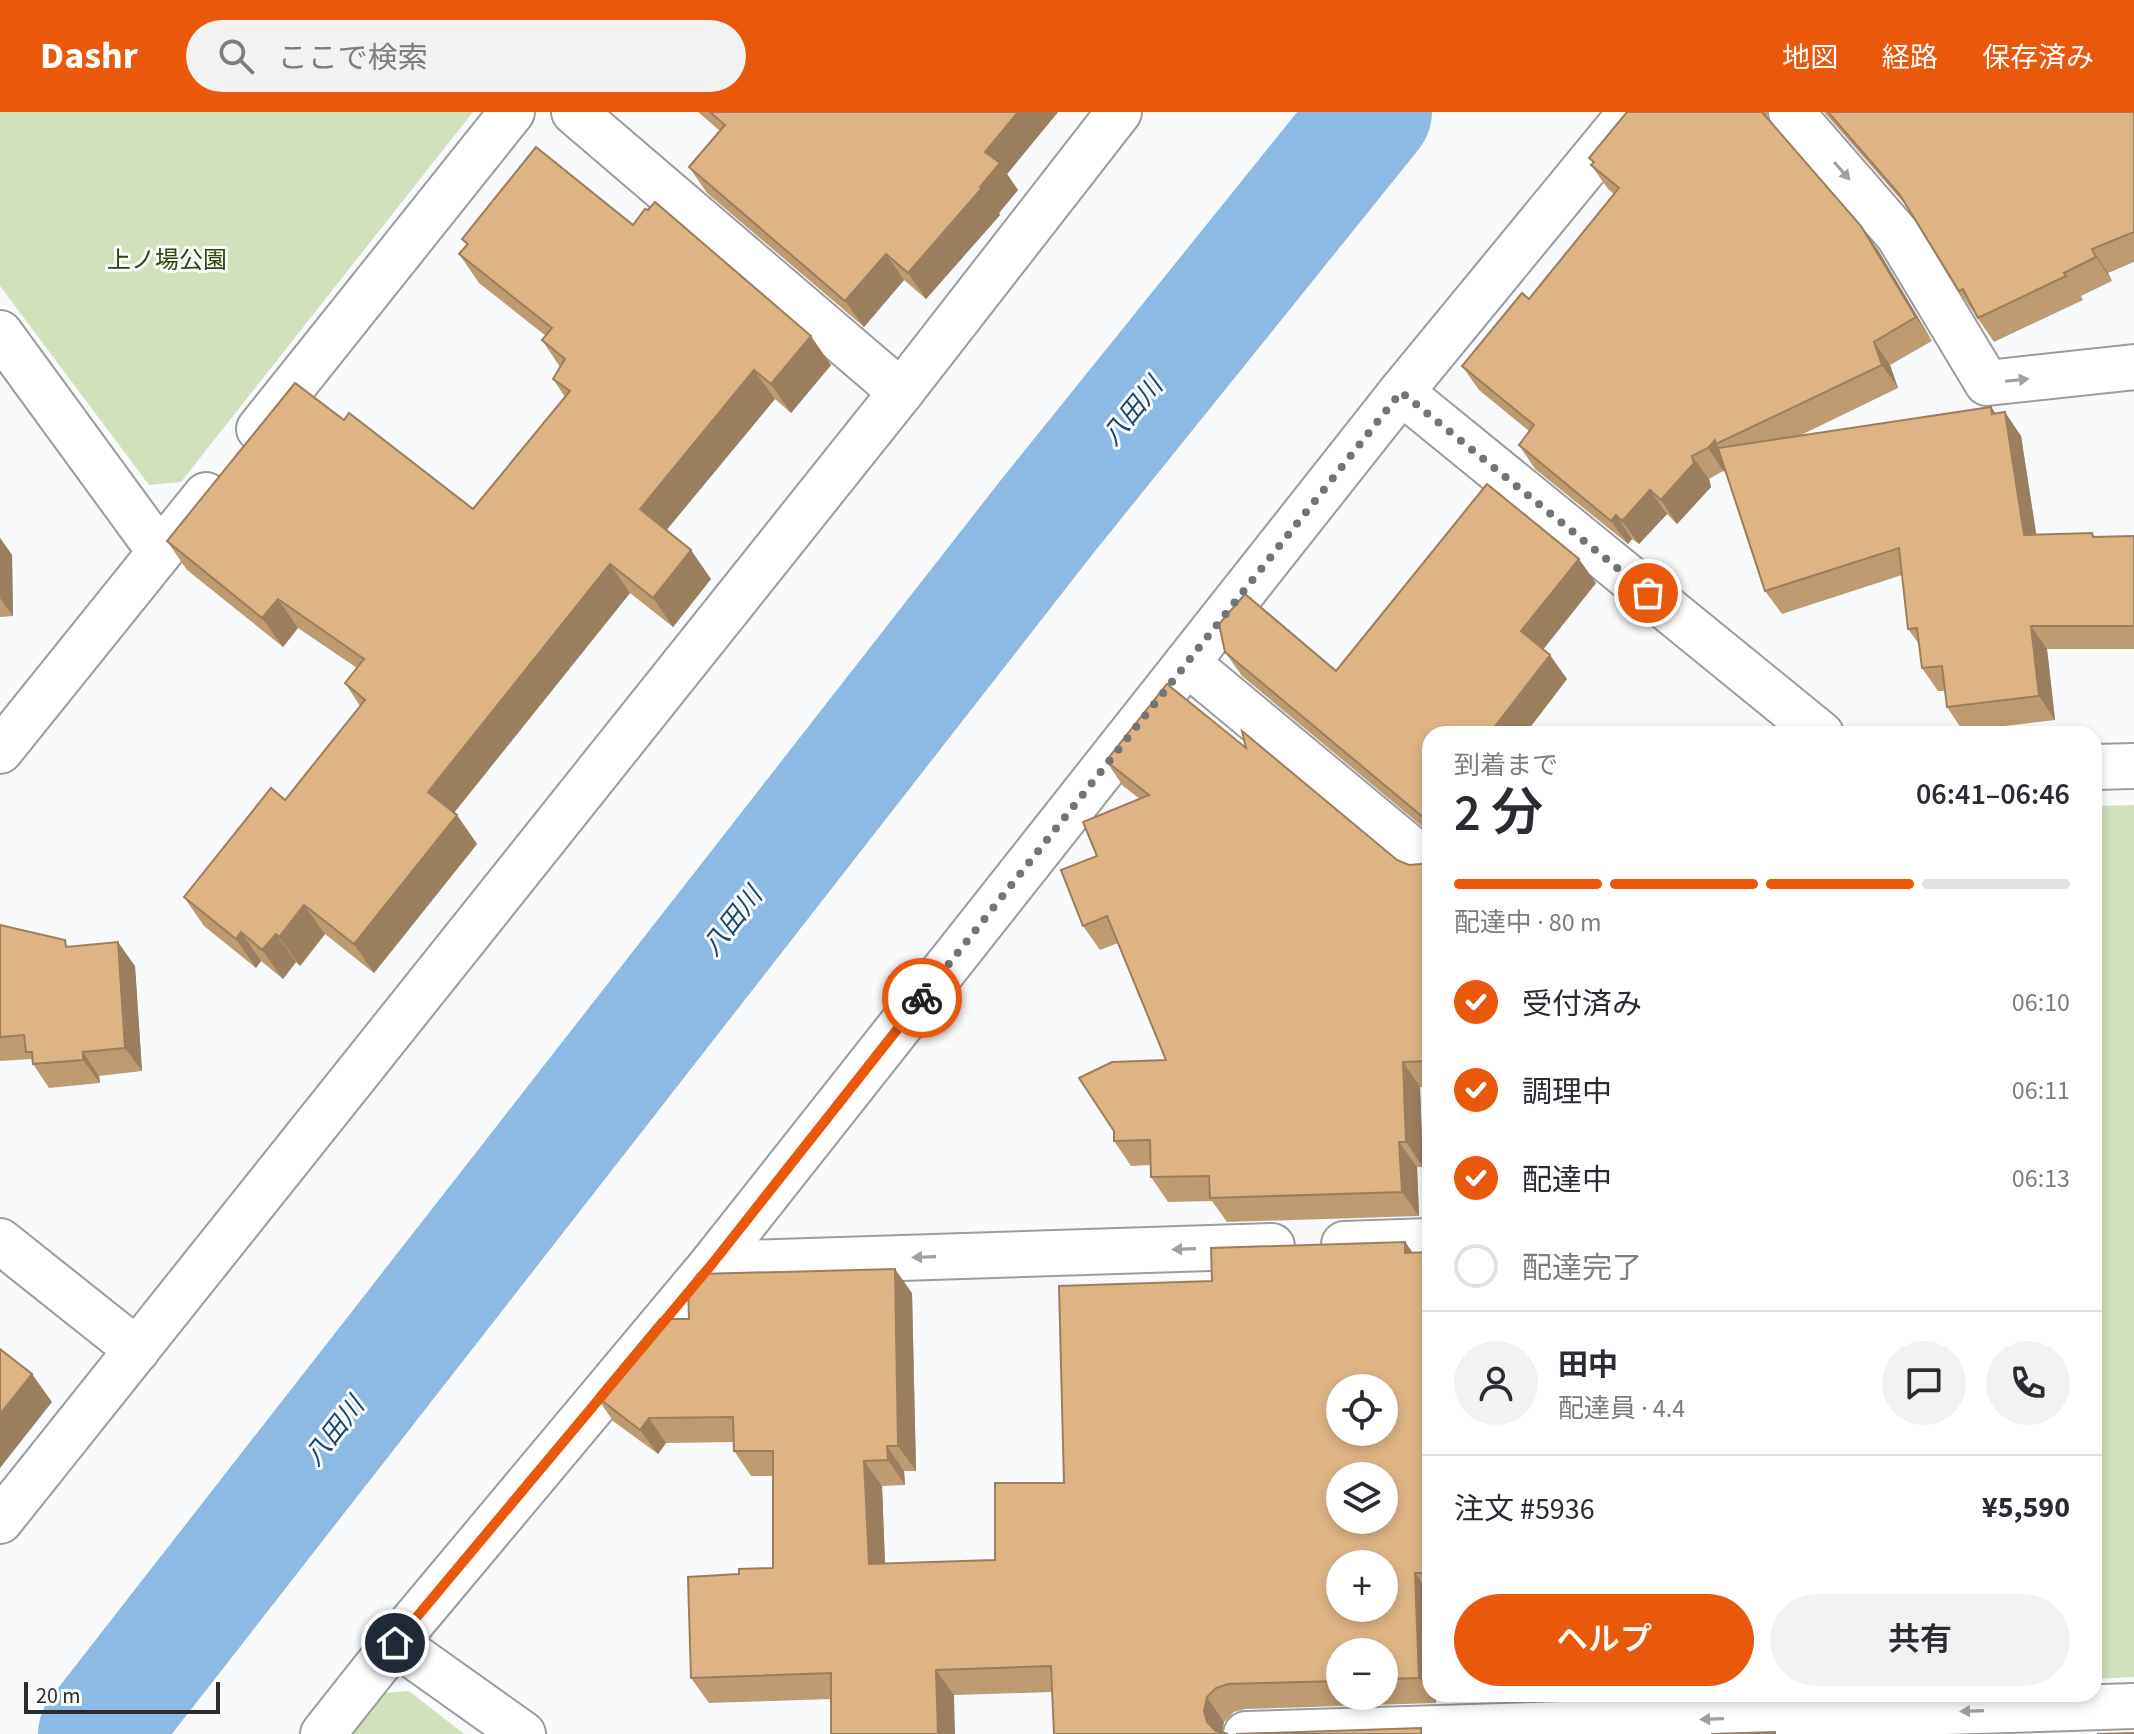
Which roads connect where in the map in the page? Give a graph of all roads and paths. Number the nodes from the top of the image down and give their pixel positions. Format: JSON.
{"nodes":[{"id":1,"x":512,"y":112,"type":"edge"},
{"id":2,"x":574,"y":112,"type":"edge"},
{"id":3,"x":1119,"y":112,"type":"edge"},
{"id":4,"x":1631,"y":112,"type":"edge"},
{"id":5,"x":1791,"y":112,"type":"edge"},
{"id":6,"x":0,"y":333,"type":"edge"},
{"id":7,"x":2134,"y":367,"type":"edge"},
{"id":8,"x":901,"y":392,"type":"junction"},
{"id":9,"x":1401,"y":392,"type":"junction"},
{"id":10,"x":160,"y":552,"type":"junction"},
{"id":11,"x":1187,"y":663,"type":"junction"},
{"id":12,"x":1811,"y":726,"type":"edge"},
{"id":13,"x":0,"y":751,"type":"edge"},
{"id":14,"x":2134,"y":766,"type":"edge"},
{"id":15,"x":2102,"y":767,"type":"edge"},
{"id":16,"x":1422,"y":858,"type":"edge"},
{"id":17,"x":0,"y":1241,"type":"edge"},
{"id":18,"x":1422,"y":1241,"type":"edge"},
{"id":19,"x":712,"y":1264,"type":"junction"},
{"id":20,"x":137,"y":1350,"type":"junction"},
{"id":21,"x":0,"y":1521,"type":"edge"},
{"id":22,"x":395,"y":1643,"type":"junction"},
{"id":23,"x":2134,"y":1706,"type":"edge"},
{"id":24,"x":1899,"y":1714,"type":"edge"},
{"id":25,"x":323,"y":1734,"type":"edge"},
{"id":26,"x":523,"y":1734,"type":"edge"},
{"id":27,"x":1246,"y":1734,"type":"edge"}],
"edges":[{"from":1,"to":10,"type":"street"},
{"from":2,"to":8,"type":"street"},
{"from":3,"to":8,"type":"street"},
{"from":4,"to":9,"type":"street"},
{"from":5,"to":7,"type":"street","one_way":true},
{"from":6,"to":10,"type":"street"},
{"from":8,"to":20,"type":"street"},
{"from":9,"to":11,"type":"street"},
{"from":9,"to":12,"type":"street"},
{"from":10,"to":13,"type":"street"},
{"from":11,"to":16,"type":"street"},
{"from":11,"to":19,"type":"street"},
{"from":14,"to":15,"type":"street"},
{"from":17,"to":20,"type":"street"},
{"from":18,"to":19,"type":"street","one_way":true},
{"from":19,"to":22,"type":"street"},
{"from":20,"to":21,"type":"street"},
{"from":22,"to":25,"type":"street"},
{"from":22,"to":26,"type":"street"},
{"from":23,"to":24,"type":"street","one_way":true},
{"from":24,"to":27,"type":"street","one_way":true}]}
